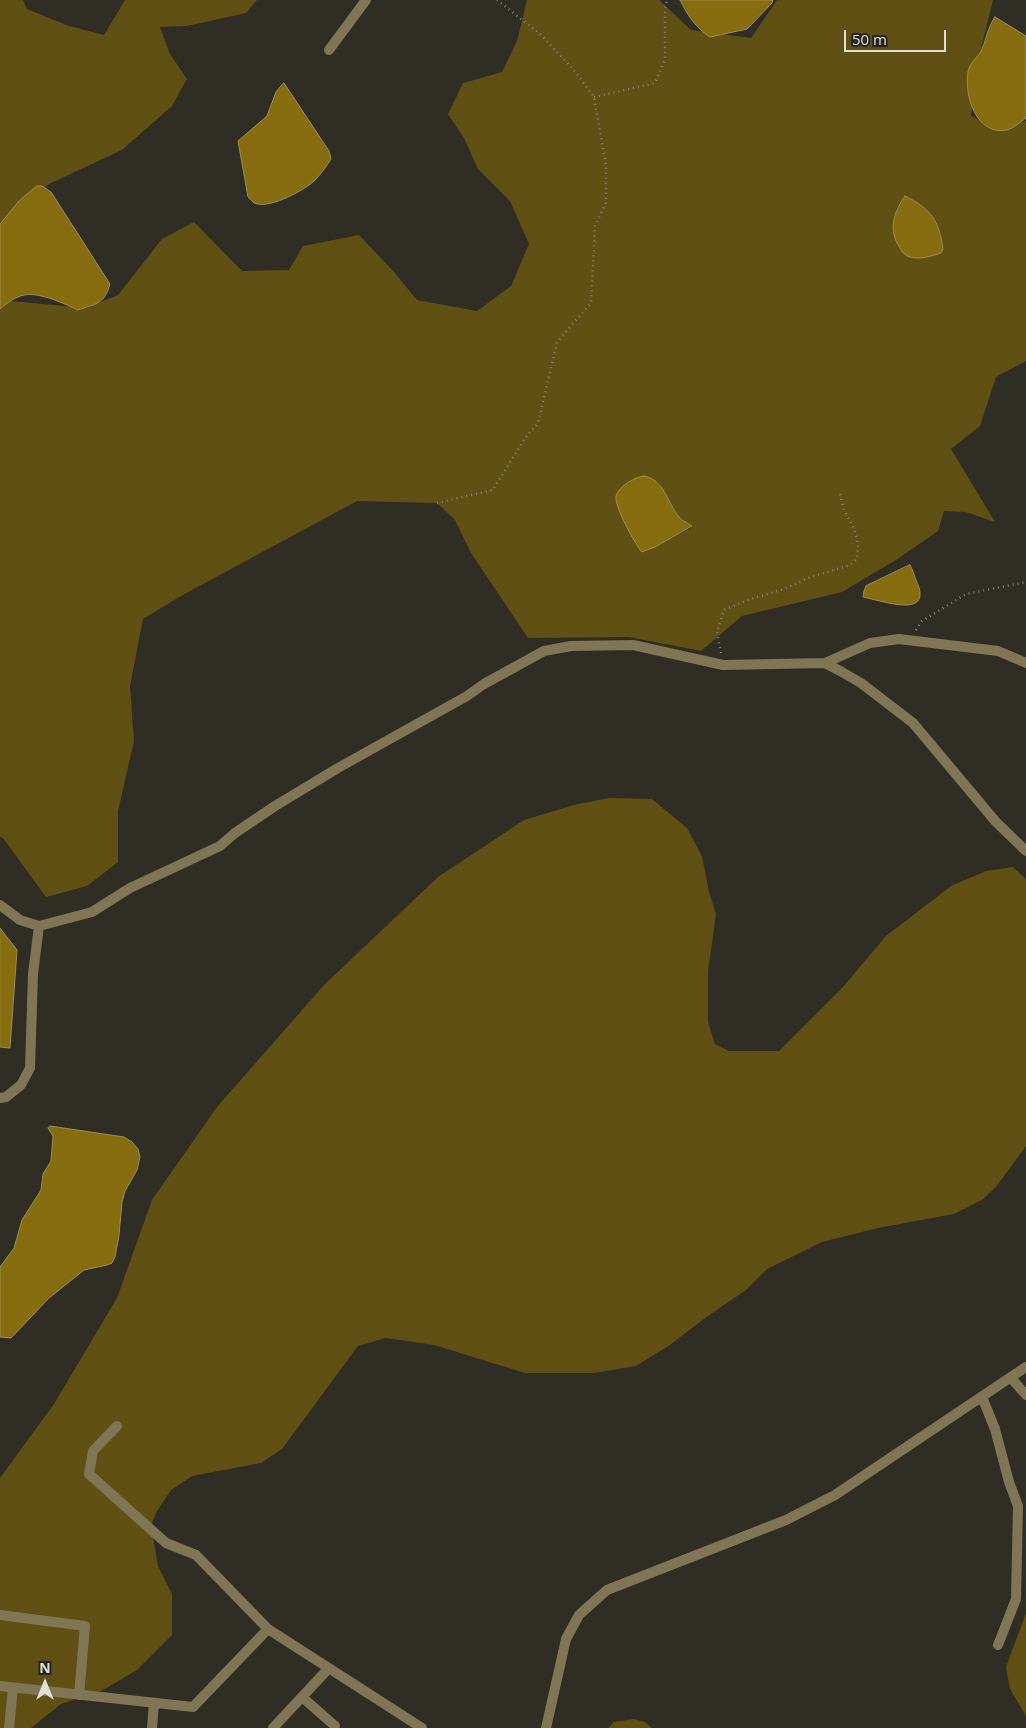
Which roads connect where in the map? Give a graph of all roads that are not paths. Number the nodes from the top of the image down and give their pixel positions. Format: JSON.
{"nodes":[{"id":1,"x":366,"y":0,"type":"edge"},
{"id":2,"x":329,"y":50,"type":"dead end"},
{"id":3,"x":825,"y":663,"type":"junction"},
{"id":4,"x":1026,"y":663,"type":"edge"},
{"id":5,"x":1026,"y":851,"type":"edge"},
{"id":6,"x":0,"y":905,"type":"edge"},
{"id":7,"x":39,"y":926,"type":"junction"},
{"id":8,"x":0,"y":1098,"type":"edge"},
{"id":9,"x":1026,"y":1368,"type":"edge"},
{"id":10,"x":1011,"y":1378,"type":"junction"},
{"id":11,"x":1026,"y":1395,"type":"edge"},
{"id":12,"x":982,"y":1397,"type":"junction"},
{"id":13,"x":117,"y":1426,"type":"dead end"},
{"id":14,"x":0,"y":1616,"type":"edge"},
{"id":15,"x":268,"y":1628,"type":"junction"},
{"id":16,"x":998,"y":1645,"type":"dead end"},
{"id":17,"x":329,"y":1668,"type":"junction"},
{"id":18,"x":0,"y":1686,"type":"edge"},
{"id":19,"x":14,"y":1688,"type":"junction"},
{"id":20,"x":79,"y":1695,"type":"junction"},
{"id":21,"x":302,"y":1697,"type":"junction"},
{"id":22,"x":154,"y":1703,"type":"junction"},
{"id":23,"x":335,"y":1726,"type":"dead end"},
{"id":24,"x":9,"y":1728,"type":"edge"},
{"id":25,"x":152,"y":1728,"type":"edge"},
{"id":26,"x":273,"y":1728,"type":"edge"},
{"id":27,"x":422,"y":1728,"type":"edge"},
{"id":28,"x":546,"y":1728,"type":"edge"}],
"edges":[{"from":1,"to":2,"type":"street"},
{"from":3,"to":4,"type":"street"},
{"from":3,"to":5,"type":"street"},
{"from":3,"to":7,"type":"street"},
{"from":6,"to":7,"type":"street"},
{"from":7,"to":8,"type":"street"},
{"from":9,"to":10,"type":"street"},
{"from":10,"to":11,"type":"street"},
{"from":10,"to":12,"type":"street"},
{"from":12,"to":16,"type":"street"},
{"from":12,"to":28,"type":"street"},
{"from":13,"to":15,"type":"street"},
{"from":14,"to":20,"type":"street"},
{"from":15,"to":17,"type":"street"},
{"from":15,"to":22,"type":"street"},
{"from":17,"to":21,"type":"street"},
{"from":17,"to":27,"type":"street"},
{"from":18,"to":19,"type":"street"},
{"from":19,"to":20,"type":"street"},
{"from":19,"to":24,"type":"street"},
{"from":20,"to":22,"type":"street"},
{"from":21,"to":23,"type":"street"},
{"from":21,"to":26,"type":"street"},
{"from":22,"to":25,"type":"street"}]}
